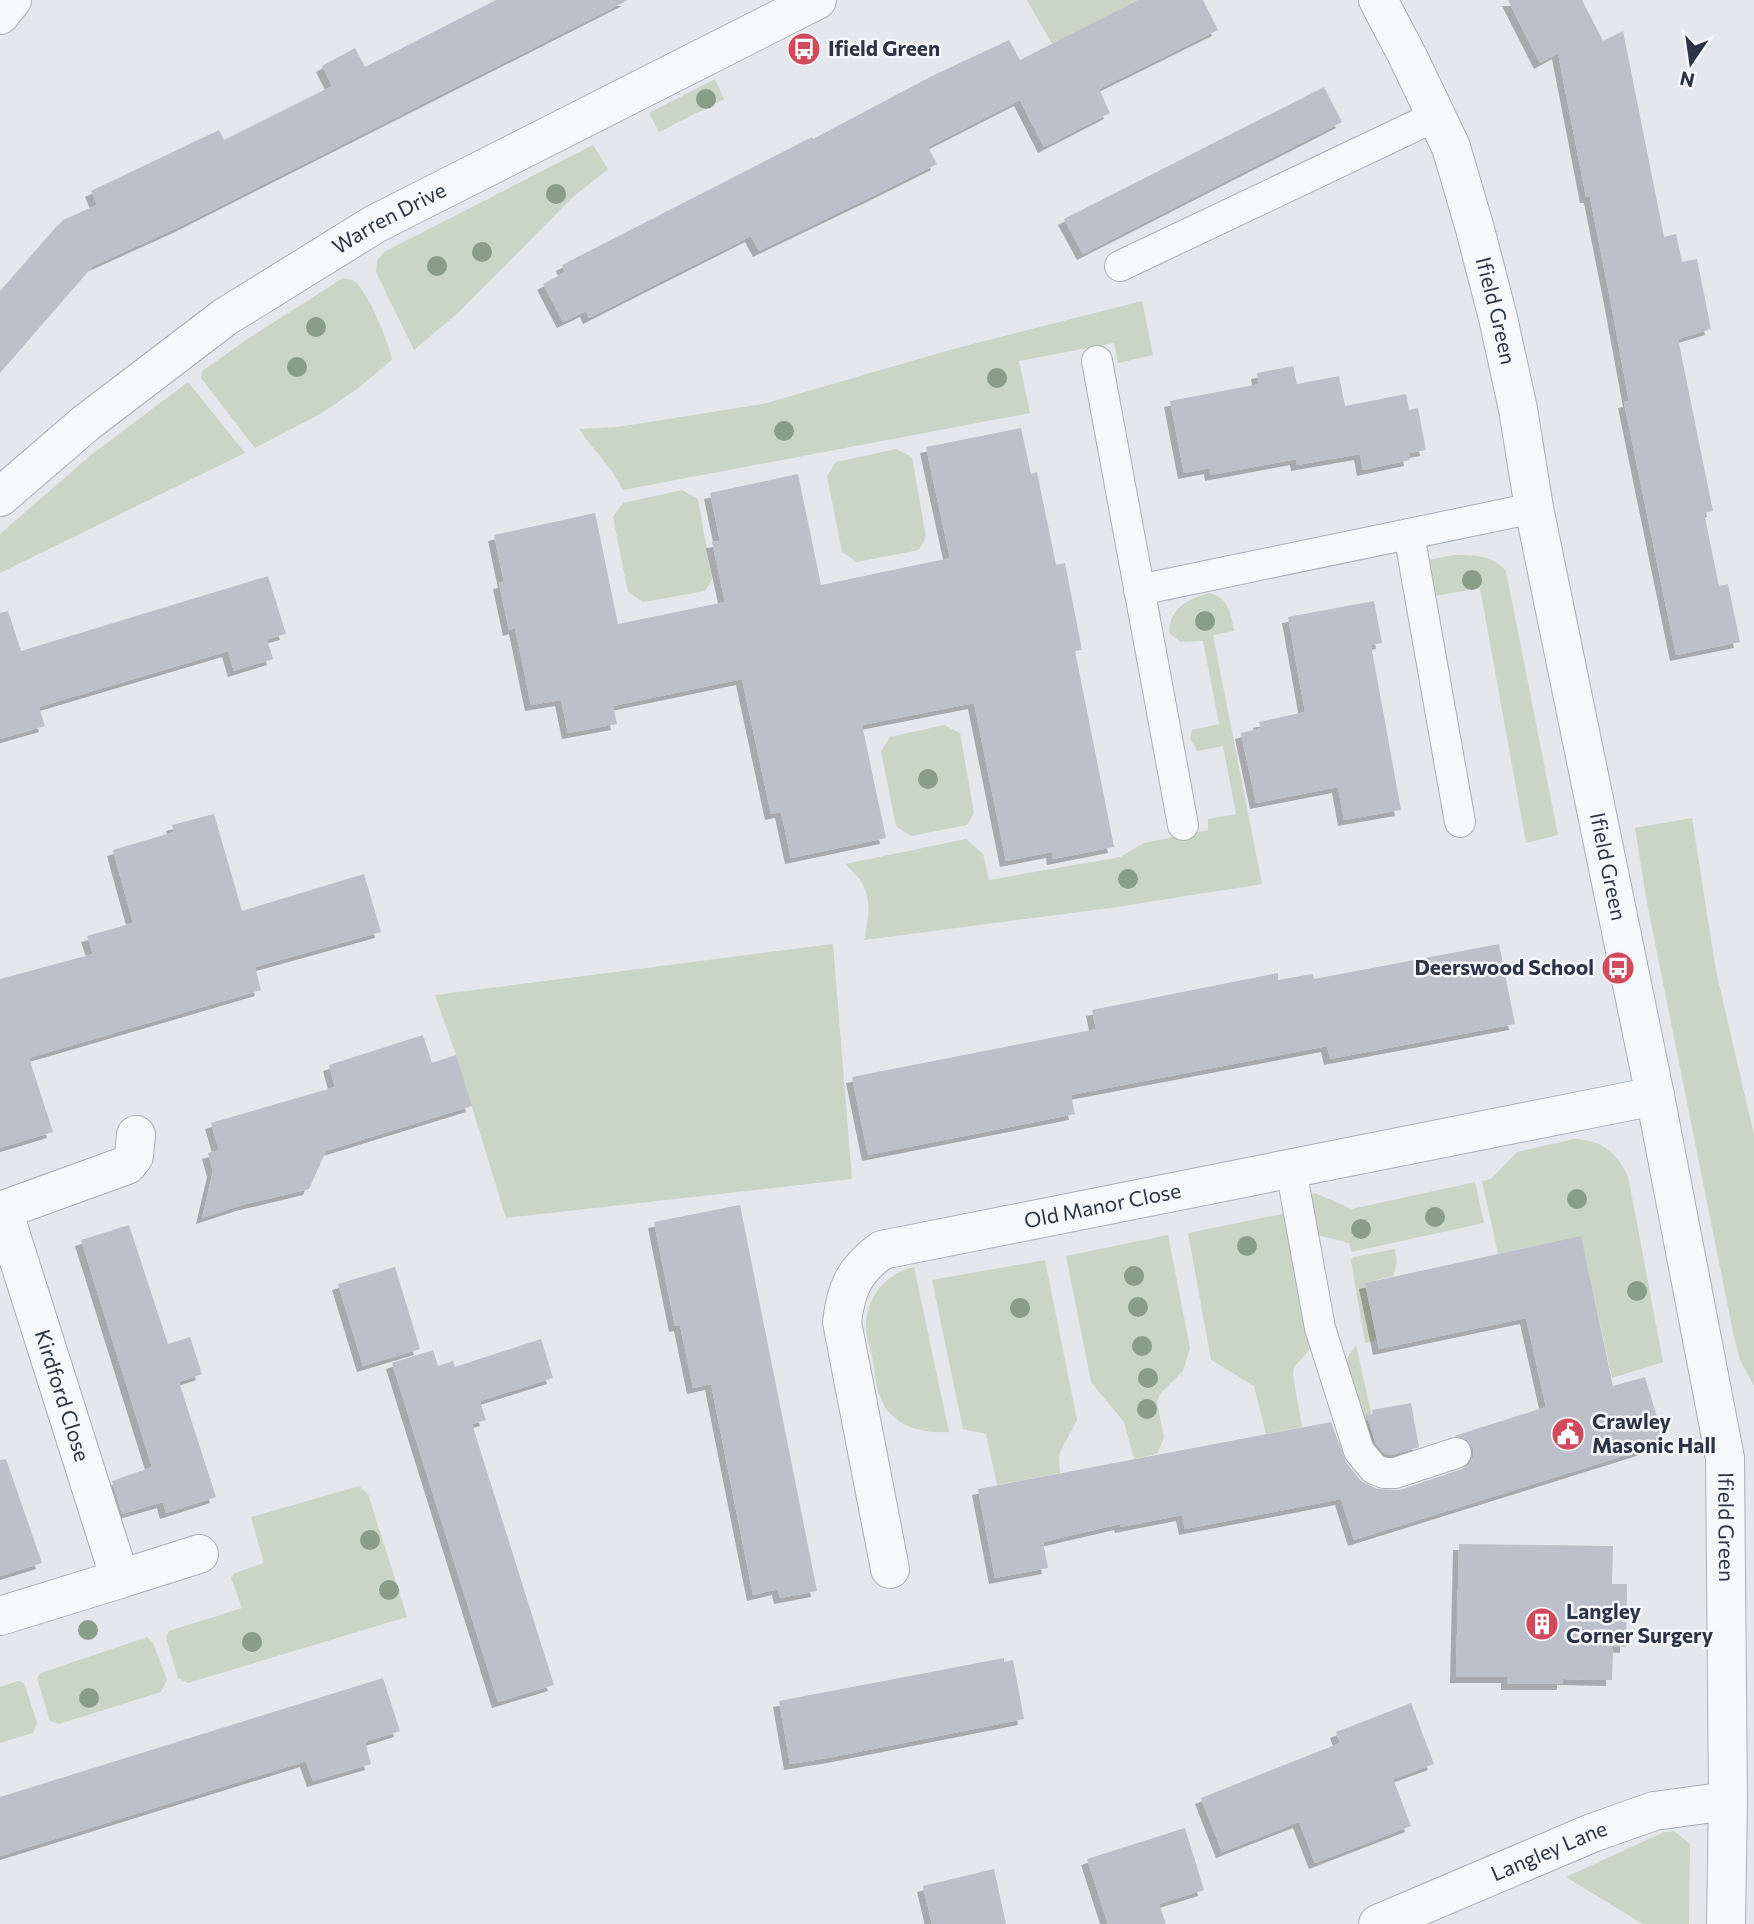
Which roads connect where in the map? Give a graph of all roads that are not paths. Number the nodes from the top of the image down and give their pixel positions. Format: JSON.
{"nodes":[{"id":1,"x":12,"y":0,"type":"edge"},
{"id":2,"x":817,"y":0,"type":"edge"},
{"id":3,"x":1378,"y":0,"type":"edge"},
{"id":4,"x":0,"y":15,"type":"edge"},
{"id":5,"x":1436,"y":116,"type":"junction"},
{"id":6,"x":1120,"y":266,"type":"dead end"},
{"id":7,"x":1097,"y":361,"type":"dead end"},
{"id":8,"x":0,"y":497,"type":"edge"},
{"id":9,"x":1534,"y":508,"type":"junction"},
{"id":10,"x":1409,"y":534,"type":"junction"},
{"id":11,"x":1139,"y":590,"type":"junction"},
{"id":12,"x":1460,"y":822,"type":"dead end"},
{"id":13,"x":1183,"y":825,"type":"dead end"},
{"id":14,"x":1655,"y":1096,"type":"junction"},
{"id":15,"x":136,"y":1135,"type":"dead end"},
{"id":16,"x":1291,"y":1169,"type":"junction"},
{"id":17,"x":2,"y":1211,"type":"edge"},
{"id":18,"x":1456,"y":1453,"type":"dead end"},
{"id":19,"x":1740,"y":1457,"type":"edge"},
{"id":20,"x":199,"y":1554,"type":"dead end"},
{"id":21,"x":890,"y":1569,"type":"dead end"},
{"id":22,"x":120,"y":1579,"type":"junction"},
{"id":23,"x":0,"y":1616,"type":"edge"},
{"id":24,"x":1728,"y":1801,"type":"junction"},
{"id":25,"x":1378,"y":1924,"type":"edge"},
{"id":26,"x":1726,"y":1924,"type":"edge"}],
"edges":[{"from":1,"to":4,"type":"street"},
{"from":2,"to":8,"type":"street","name":"Warren Drive"},
{"from":3,"to":5,"type":"street","name":"Ifield Green"},
{"from":5,"to":6,"type":"lane"},
{"from":5,"to":9,"type":"street","name":"Ifield Green"},
{"from":7,"to":11,"type":"lane"},
{"from":9,"to":10,"type":"lane"},
{"from":9,"to":14,"type":"street","name":"Ifield Green"},
{"from":10,"to":11,"type":"lane"},
{"from":10,"to":12,"type":"lane"},
{"from":11,"to":13,"type":"lane"},
{"from":14,"to":16,"type":"street","name":"Old Manor Close"},
{"from":14,"to":19,"type":"street","name":"Ifield Green"},
{"from":15,"to":17,"type":"street","name":"Kirdford Close"},
{"from":16,"to":18,"type":"lane"},
{"from":16,"to":21,"type":"street","name":"Old Manor Close"},
{"from":17,"to":22,"type":"street","name":"Kirdford Close"},
{"from":19,"to":24,"type":"street","name":"Ifield Green"},
{"from":20,"to":22,"type":"street"},
{"from":22,"to":23,"type":"street"},
{"from":24,"to":25,"type":"street","name":"Langley Lane"},
{"from":24,"to":26,"type":"street","name":"Ifield Green"}]}
